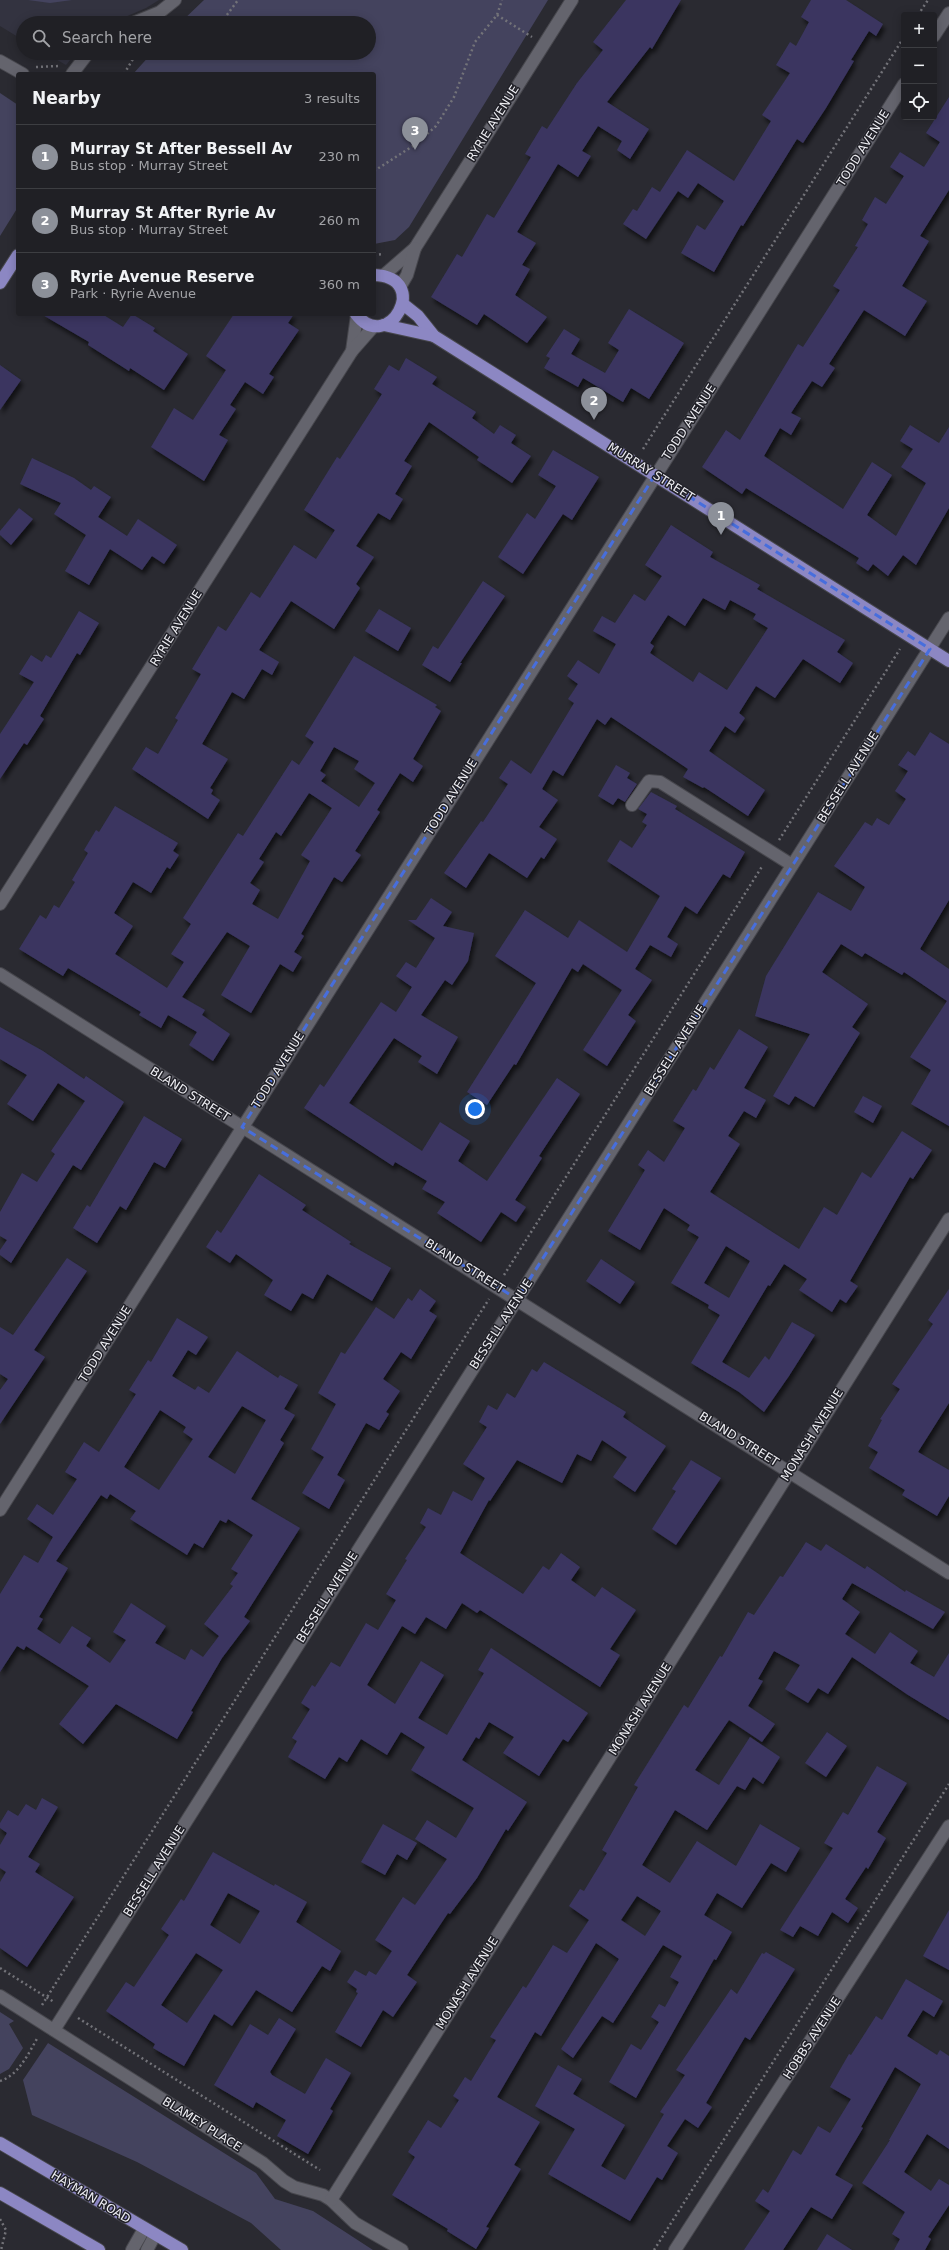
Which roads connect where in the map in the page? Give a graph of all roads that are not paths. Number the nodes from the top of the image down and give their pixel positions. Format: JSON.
{"nodes":[{"id":1,"x":175,"y":0,"type":"edge"},
{"id":2,"x":572,"y":0,"type":"edge"},
{"id":3,"x":949,"y":13,"type":"edge"},
{"id":4,"x":150,"y":16,"type":"edge"},
{"id":5,"x":937,"y":31,"type":"edge"},
{"id":6,"x":83,"y":60,"type":"edge"},
{"id":7,"x":4,"y":63,"type":"edge"},
{"id":8,"x":27,"y":70,"type":"edge"},
{"id":9,"x":74,"y":72,"type":"edge"},
{"id":10,"x":16,"y":74,"type":"edge"},
{"id":11,"x":901,"y":89,"type":"edge"},
{"id":12,"x":415,"y":248,"type":"junction"},
{"id":13,"x":16,"y":258,"type":"edge"},
{"id":14,"x":379,"y":275,"type":"edge"},
{"id":15,"x":0,"y":283,"type":"edge"},
{"id":16,"x":400,"y":287,"type":"junction"},
{"id":17,"x":403,"y":304,"type":"junction"},
{"id":18,"x":357,"y":316,"type":"edge"},
{"id":19,"x":358,"y":316,"type":"edge"},
{"id":20,"x":379,"y":325,"type":"junction"},
{"id":21,"x":434,"y":336,"type":"junction"},
{"id":22,"x":352,"y":351,"type":"junction"},
{"id":23,"x":655,"y":475,"type":"junction"},
{"id":24,"x":949,"y":618,"type":"edge"},
{"id":25,"x":930,"y":649,"type":"junction"},
{"id":26,"x":949,"y":661,"type":"edge"},
{"id":27,"x":632,"y":805,"type":"dead end"},
{"id":28,"x":792,"y":865,"type":"junction"},
{"id":29,"x":0,"y":904,"type":"edge"},
{"id":30,"x":0,"y":974,"type":"edge"},
{"id":31,"x":242,"y":1127,"type":"junction"},
{"id":32,"x":949,"y":1219,"type":"edge"},
{"id":33,"x":517,"y":1299,"type":"junction"},
{"id":34,"x":789,"y":1471,"type":"junction"},
{"id":35,"x":0,"y":1510,"type":"edge"},
{"id":36,"x":949,"y":1572,"type":"edge"},
{"id":37,"x":949,"y":1826,"type":"edge"},
{"id":38,"x":0,"y":1996,"type":"edge"},
{"id":39,"x":54,"y":2030,"type":"junction"},
{"id":40,"x":0,"y":2143,"type":"edge"},
{"id":41,"x":0,"y":2193,"type":"edge"},
{"id":42,"x":331,"y":2200,"type":"junction"},
{"id":43,"x":144,"y":2229,"type":"junction"},
{"id":44,"x":72,"y":2234,"type":"junction"},
{"id":45,"x":155,"y":2235,"type":"junction"},
{"id":46,"x":80,"y":2250,"type":"edge"},
{"id":47,"x":99,"y":2250,"type":"edge"},
{"id":48,"x":132,"y":2250,"type":"edge"},
{"id":49,"x":147,"y":2250,"type":"edge"},
{"id":50,"x":182,"y":2250,"type":"edge"},
{"id":51,"x":402,"y":2250,"type":"edge"},
{"id":52,"x":675,"y":2250,"type":"edge"}],
"edges":[{"from":1,"to":4,"type":"street"},
{"from":2,"to":12,"type":"street","name":"RYRIE AVENUE"},
{"from":3,"to":5,"type":"street"},
{"from":6,"to":9,"type":"street"},
{"from":7,"to":8,"type":"street"},
{"from":7,"to":10,"type":"street"},
{"from":11,"to":23,"type":"street","name":"TODD AVENUE"},
{"from":12,"to":14,"type":"street","name":"RYRIE AVENUE"},
{"from":12,"to":16,"type":"street","name":"RYRIE AVENUE"},
{"from":13,"to":15,"type":"main road"},
{"from":14,"to":16,"type":"main road"},
{"from":16,"to":17,"type":"main road"},
{"from":17,"to":20,"type":"main road"},
{"from":17,"to":21,"type":"main road","name":"MURRAY STREET"},
{"from":18,"to":22,"type":"street","name":"RYRIE AVENUE"},
{"from":19,"to":20,"type":"main road"},
{"from":20,"to":21,"type":"main road","name":"MURRAY STREET"},
{"from":20,"to":22,"type":"street","name":"RYRIE AVENUE"},
{"from":21,"to":23,"type":"main road","name":"MURRAY STREET"},
{"from":22,"to":29,"type":"street","name":"RYRIE AVENUE"},
{"from":23,"to":25,"type":"main road","name":"MURRAY STREET"},
{"from":23,"to":31,"type":"street","name":"TODD AVENUE"},
{"from":24,"to":25,"type":"street","name":"BESSELL AVENUE"},
{"from":25,"to":26,"type":"main road","name":"MURRAY STREET"},
{"from":25,"to":28,"type":"street","name":"BESSELL AVENUE"},
{"from":27,"to":28,"type":"street"},
{"from":28,"to":33,"type":"street","name":"BESSELL AVENUE"},
{"from":30,"to":31,"type":"street","name":"BLAND STREET"},
{"from":31,"to":33,"type":"street","name":"BLAND STREET"},
{"from":31,"to":35,"type":"street","name":"TODD AVENUE"},
{"from":32,"to":34,"type":"street","name":"MONASH AVENUE"},
{"from":33,"to":34,"type":"street","name":"BLAND STREET"},
{"from":33,"to":39,"type":"street","name":"BESSELL AVENUE"},
{"from":34,"to":36,"type":"street","name":"BLAND STREET"},
{"from":34,"to":42,"type":"street","name":"MONASH AVENUE"},
{"from":37,"to":52,"type":"street","name":"HOBBS AVENUE"},
{"from":38,"to":39,"type":"street","name":"BLAMEY PLACE"},
{"from":39,"to":42,"type":"street","name":"BLAMEY PLACE"},
{"from":40,"to":43,"type":"main road","name":"HAYMAN ROAD"},
{"from":41,"to":44,"type":"main road"},
{"from":42,"to":51,"type":"street","name":"BLAMEY PLACE"},
{"from":43,"to":45,"type":"main road","name":"HAYMAN ROAD"},
{"from":43,"to":48,"type":"street"},
{"from":44,"to":46,"type":"main road"},
{"from":44,"to":47,"type":"main road"},
{"from":45,"to":49,"type":"street"},
{"from":45,"to":50,"type":"main road","name":"HAYMAN ROAD"}]}
